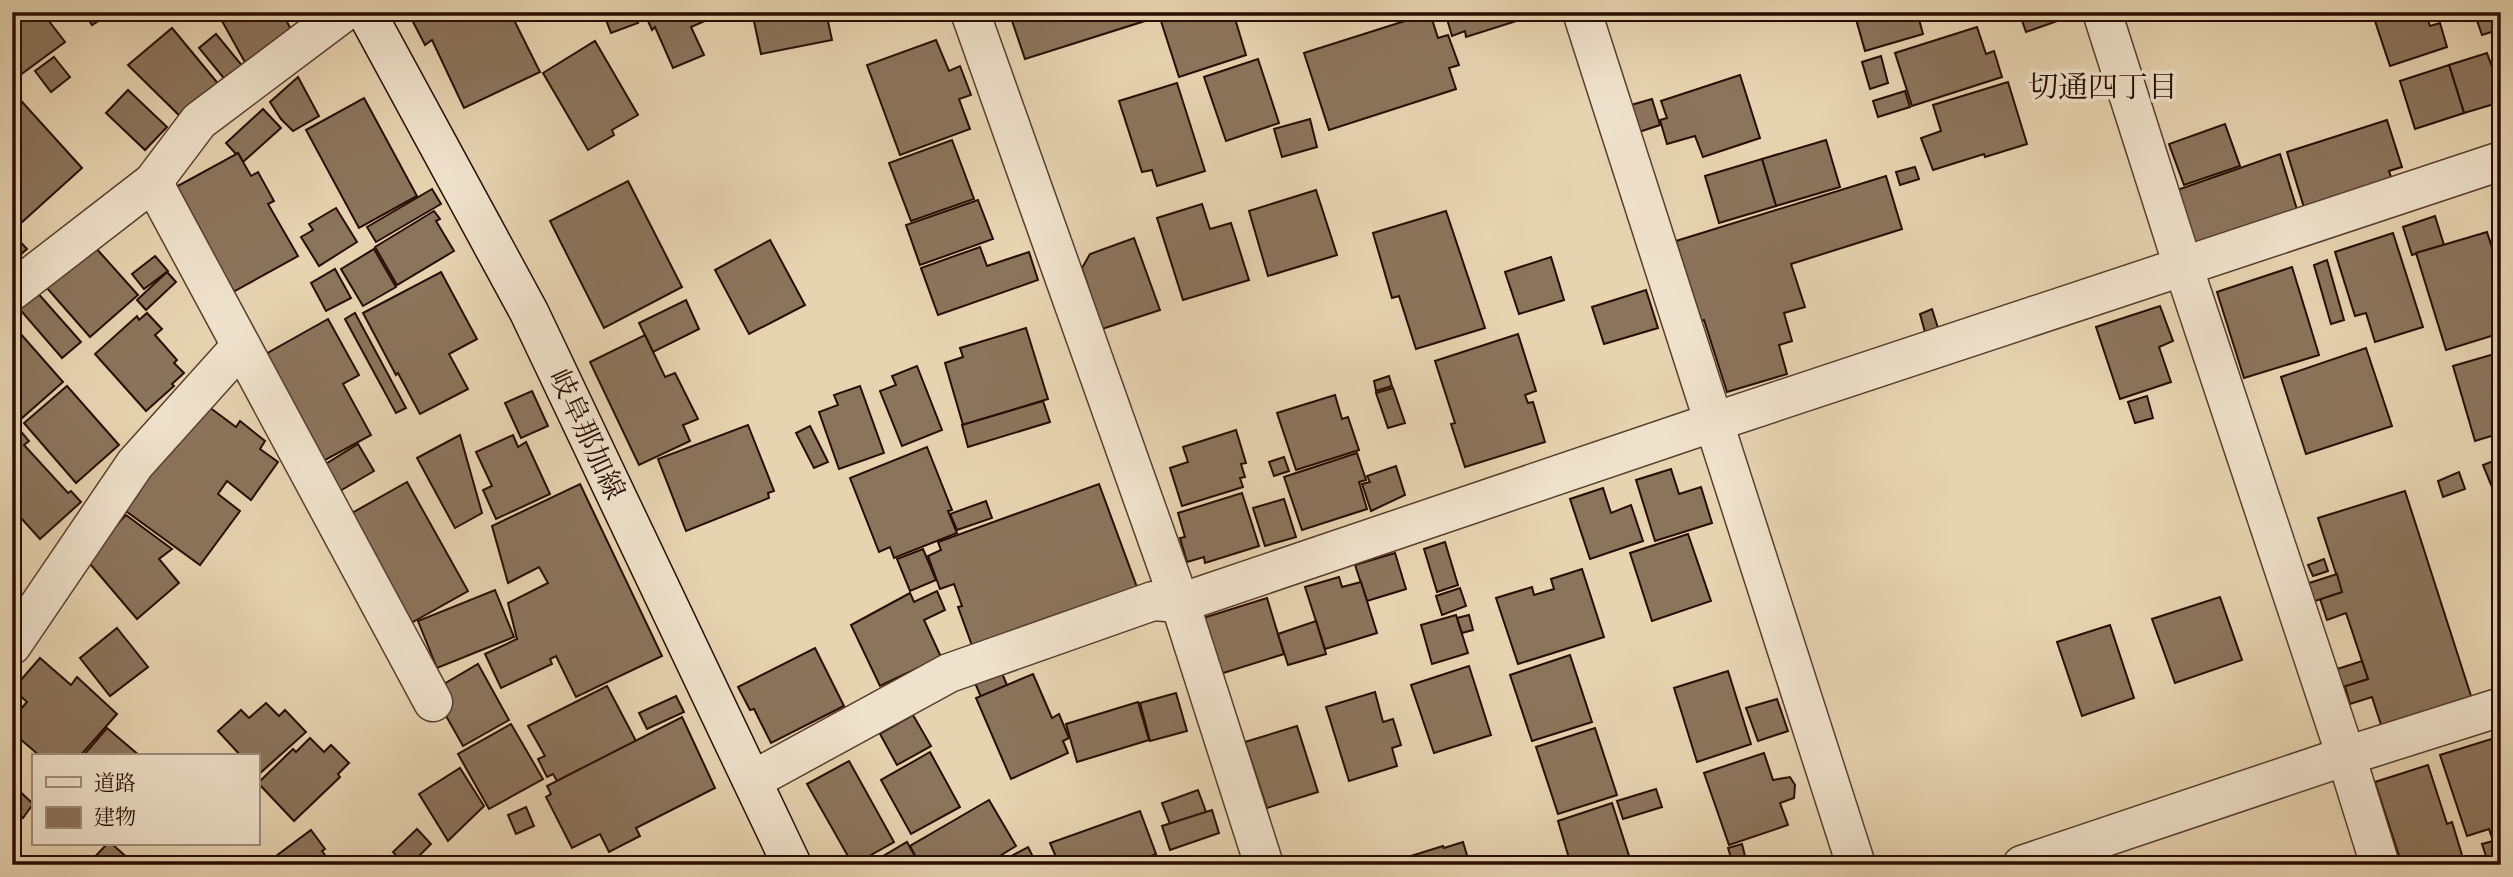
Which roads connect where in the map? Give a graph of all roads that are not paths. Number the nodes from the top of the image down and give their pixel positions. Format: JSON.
{"nodes":[{"id":1,"x":344,"y":12,"type":"edge"},
{"id":2,"x":366,"y":12,"type":"edge"},
{"id":3,"x":970,"y":12,"type":"edge"},
{"id":4,"x":1582,"y":12,"type":"edge"},
{"id":5,"x":2102,"y":12,"type":"edge"},
{"id":6,"x":2501,"y":161,"type":"edge"},
{"id":7,"x":153,"y":182,"type":"junction"},
{"id":8,"x":2183,"y":266,"type":"junction"},
{"id":9,"x":12,"y":291,"type":"edge"},
{"id":10,"x":241,"y":346,"type":"junction"},
{"id":11,"x":1714,"y":422,"type":"junction"},
{"id":12,"x":1180,"y":603,"type":"junction"},
{"id":13,"x":12,"y":645,"type":"edge"},
{"id":14,"x":433,"y":702,"type":"dead end"},
{"id":15,"x":2501,"y":707,"type":"edge"},
{"id":16,"x":2346,"y":756,"type":"junction"},
{"id":17,"x":752,"y":780,"type":"junction"},
{"id":18,"x":792,"y":865,"type":"edge"},
{"id":19,"x":1264,"y":865,"type":"edge"},
{"id":20,"x":1856,"y":865,"type":"edge"},
{"id":21,"x":2022,"y":865,"type":"edge"},
{"id":22,"x":2380,"y":865,"type":"edge"}],
"edges":[{"from":1,"to":7,"type":"street"},
{"from":2,"to":17,"type":"street","name":"岐阜那加線"},
{"from":3,"to":12,"type":"street"},
{"from":4,"to":11,"type":"street"},
{"from":5,"to":8,"type":"street"},
{"from":6,"to":8,"type":"street"},
{"from":7,"to":9,"type":"street"},
{"from":7,"to":10,"type":"street"},
{"from":8,"to":11,"type":"street"},
{"from":8,"to":16,"type":"street"},
{"from":10,"to":13,"type":"street"},
{"from":10,"to":14,"type":"street"},
{"from":11,"to":12,"type":"street"},
{"from":11,"to":20,"type":"street"},
{"from":12,"to":17,"type":"street"},
{"from":12,"to":19,"type":"street"},
{"from":15,"to":16,"type":"street"},
{"from":16,"to":21,"type":"street"},
{"from":16,"to":22,"type":"street"},
{"from":17,"to":18,"type":"street","name":"岐阜那加線"}]}
